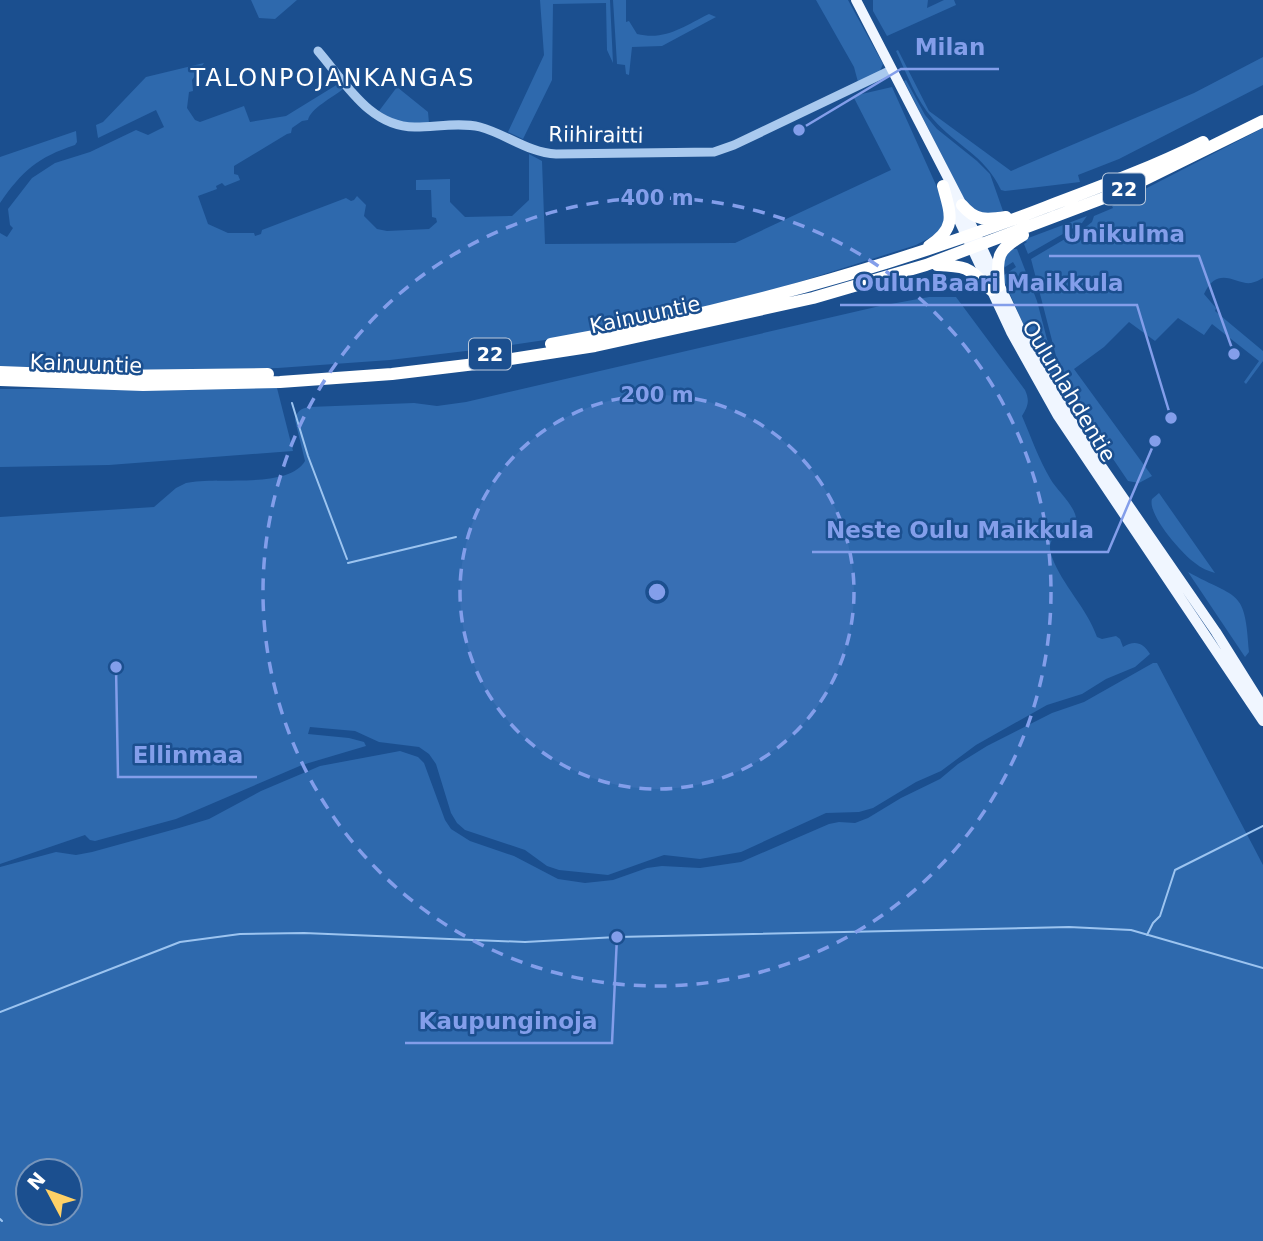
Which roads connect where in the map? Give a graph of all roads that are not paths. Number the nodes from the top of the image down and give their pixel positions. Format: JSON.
{"nodes":[{"id":1,"x":856,"y":0,"type":"edge"},
{"id":2,"x":318,"y":51,"type":"dead end"},
{"id":3,"x":891,"y":70,"type":"junction"},
{"id":4,"x":1263,"y":112,"type":"edge"},
{"id":5,"x":1263,"y":121,"type":"edge"},
{"id":6,"x":939,"y":163,"type":"junction"},
{"id":7,"x":943,"y":186,"type":"junction"},
{"id":8,"x":962,"y":205,"type":"junction"},
{"id":9,"x":1027,"y":214,"type":"junction"},
{"id":10,"x":1054,"y":218,"type":"junction"},
{"id":11,"x":974,"y":241,"type":"junction"},
{"id":12,"x":918,"y":253,"type":"junction"},
{"id":13,"x":926,"y":265,"type":"junction"},
{"id":14,"x":995,"y":288,"type":"junction"},
{"id":15,"x":0,"y":372,"type":"edge"},
{"id":16,"x":0,"y":380,"type":"edge"},
{"id":17,"x":1263,"y":707,"type":"edge"},
{"id":18,"x":1263,"y":721,"type":"edge"}],
"edges":[{"from":1,"to":3,"type":"main road"},
{"from":2,"to":3,"type":"street","name":"Riihiraitti"},
{"from":3,"to":6,"type":"main road"},
{"from":4,"to":9,"type":"highway","name":"Kainuuntie","number":"22"},
{"from":5,"to":10,"type":"highway","name":"Kainuuntie","number":"22"},
{"from":6,"to":7,"type":"main road"},
{"from":6,"to":8,"type":"main road"},
{"from":7,"to":11,"type":"main road"},
{"from":7,"to":12,"type":"highway"},
{"from":8,"to":9,"type":"highway"},
{"from":8,"to":11,"type":"main road"},
{"from":9,"to":11,"type":"highway","name":"Kainuuntie","number":"22"},
{"from":10,"to":11,"type":"highway","name":"Kainuuntie","number":"22"},
{"from":10,"to":14,"type":"highway"},
{"from":11,"to":12,"type":"highway","name":"Kainuuntie","number":"22"},
{"from":11,"to":13,"type":"highway","name":"Kainuuntie","number":"22"},
{"from":11,"to":14,"type":"main road","name":"Oulunlahdentie"},
{"from":12,"to":15,"type":"highway","name":"Kainuuntie","number":"22"},
{"from":13,"to":14,"type":"highway"},
{"from":13,"to":16,"type":"highway","name":"Kainuuntie","number":"22"},
{"from":14,"to":17,"type":"main road","name":"Oulunlahdentie"},
{"from":14,"to":18,"type":"main road","name":"Oulunlahdentie"}]}
